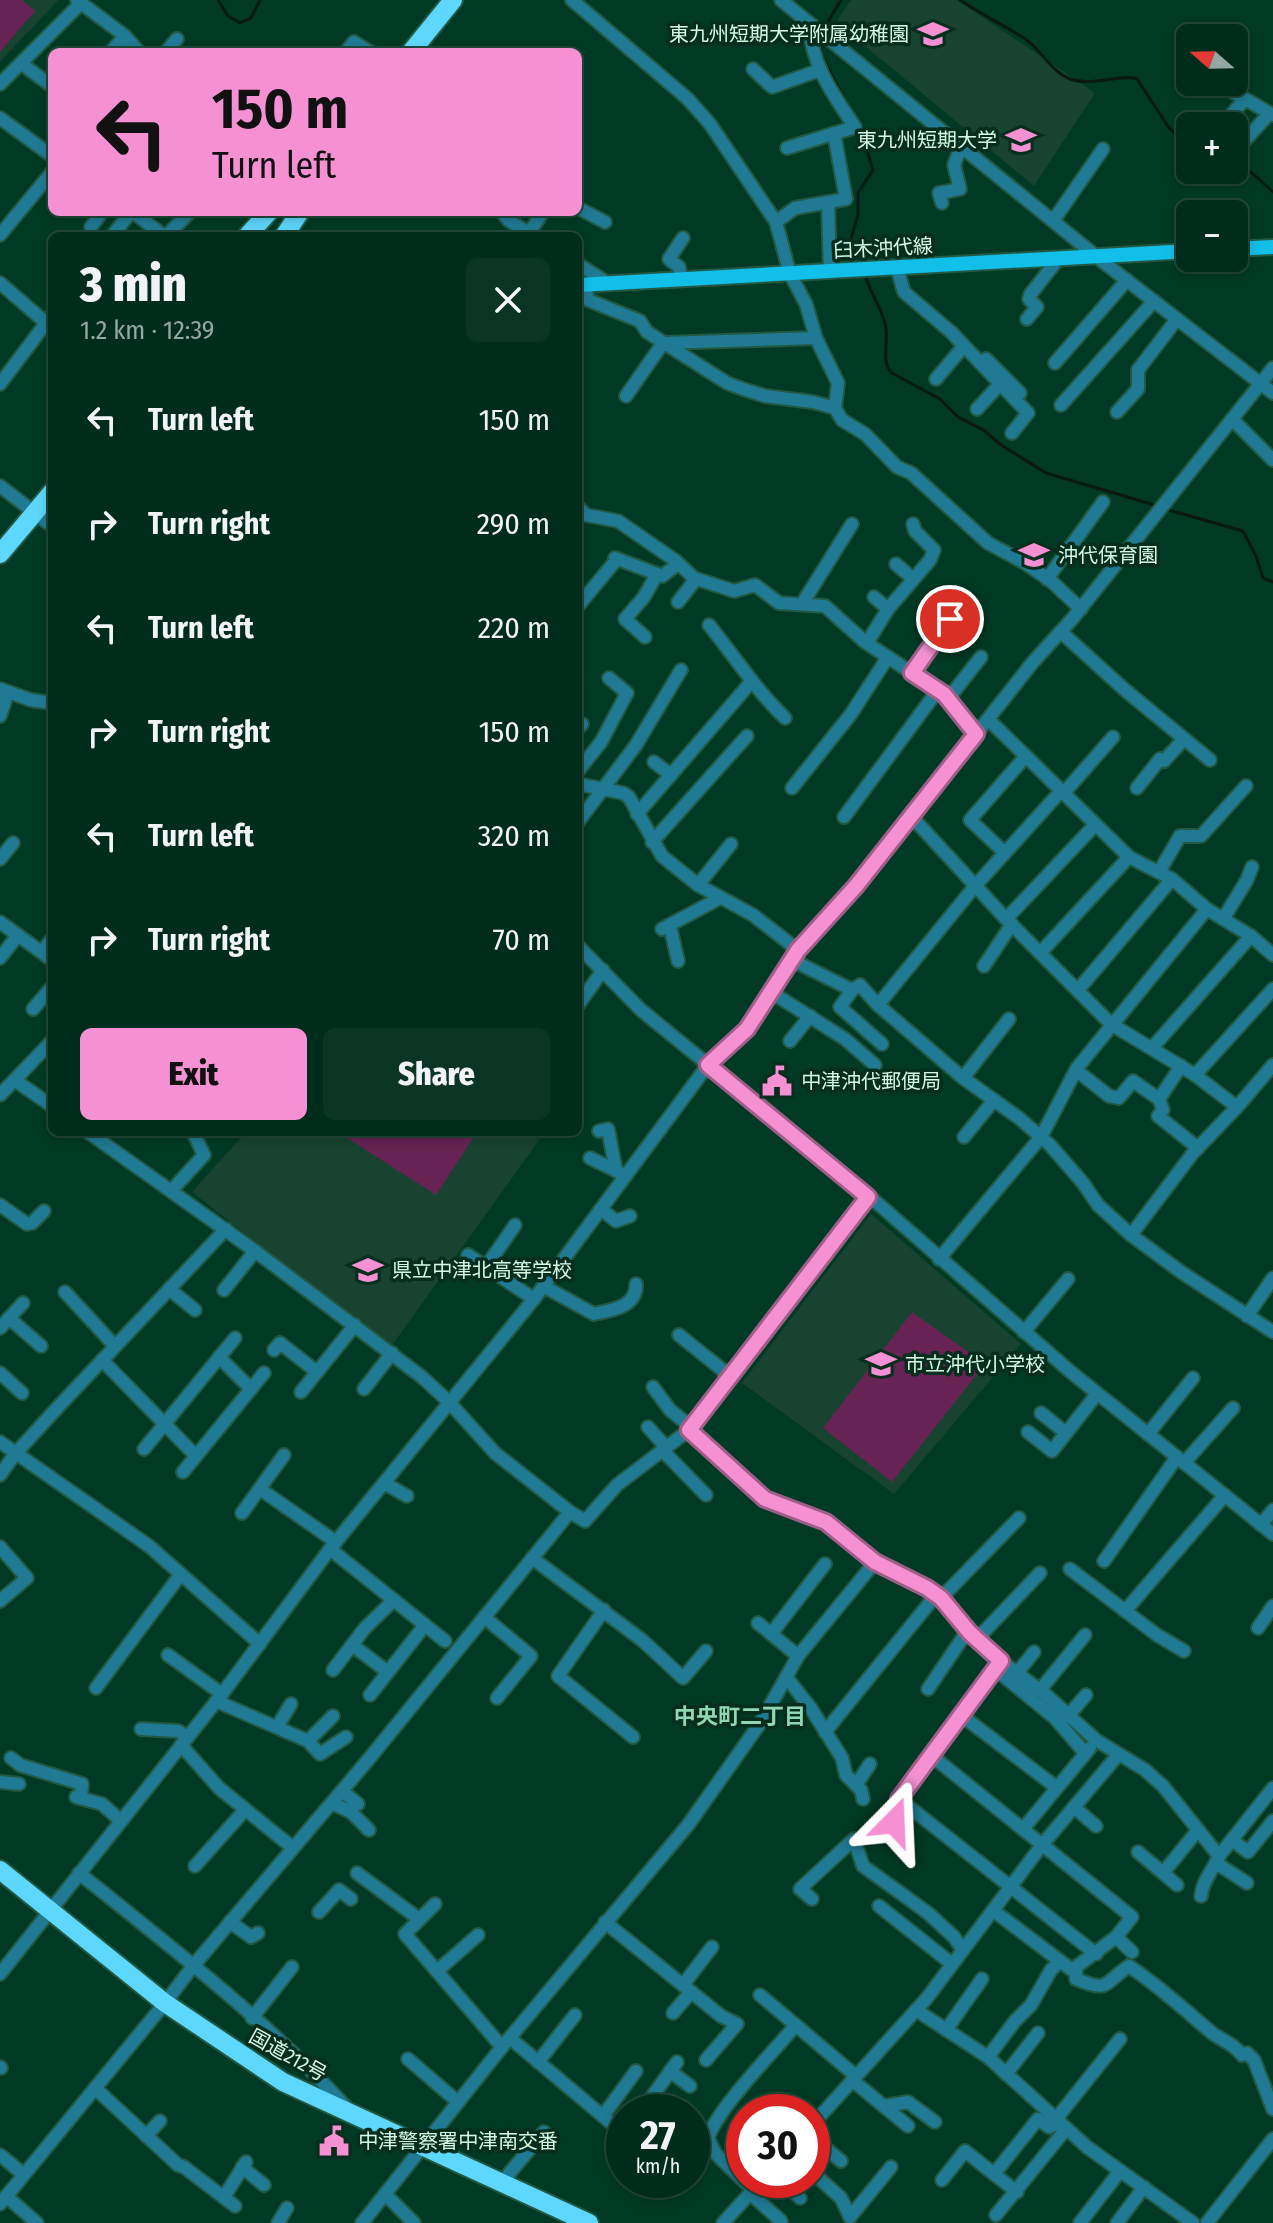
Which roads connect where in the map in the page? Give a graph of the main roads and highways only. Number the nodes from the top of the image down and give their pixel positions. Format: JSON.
{"nodes":[{"id":1,"x":453,"y":0,"type":"edge"},
{"id":2,"x":414,"y":48,"type":"edge"},
{"id":3,"x":265,"y":216,"type":"edge"},
{"id":4,"x":279,"y":216,"type":"edge"},
{"id":5,"x":251,"y":232,"type":"edge"},
{"id":6,"x":265,"y":232,"type":"edge"},
{"id":7,"x":1273,"y":247,"type":"edge"},
{"id":8,"x":1248,"y":248,"type":"edge"},
{"id":9,"x":1176,"y":252,"type":"edge"},
{"id":10,"x":584,"y":290,"type":"edge"},
{"id":11,"x":48,"y":491,"type":"edge"},
{"id":12,"x":48,"y":497,"type":"edge"},
{"id":13,"x":34,"y":514,"type":"junction"},
{"id":14,"x":0,"y":554,"type":"edge"},
{"id":15,"x":0,"y":1870,"type":"edge"},
{"id":16,"x":589,"y":2223,"type":"edge"}],
"edges":[{"from":1,"to":2,"type":"highway"},
{"from":3,"to":5,"type":"highway"},
{"from":4,"to":6,"type":"highway"},
{"from":7,"to":8,"type":"main road"},
{"from":9,"to":10,"type":"main road","name":"臼木沖代線"},
{"from":11,"to":13,"type":"highway"},
{"from":12,"to":13,"type":"highway"},
{"from":13,"to":14,"type":"highway"},
{"from":15,"to":16,"type":"highway","name":"国道212号"}]}
